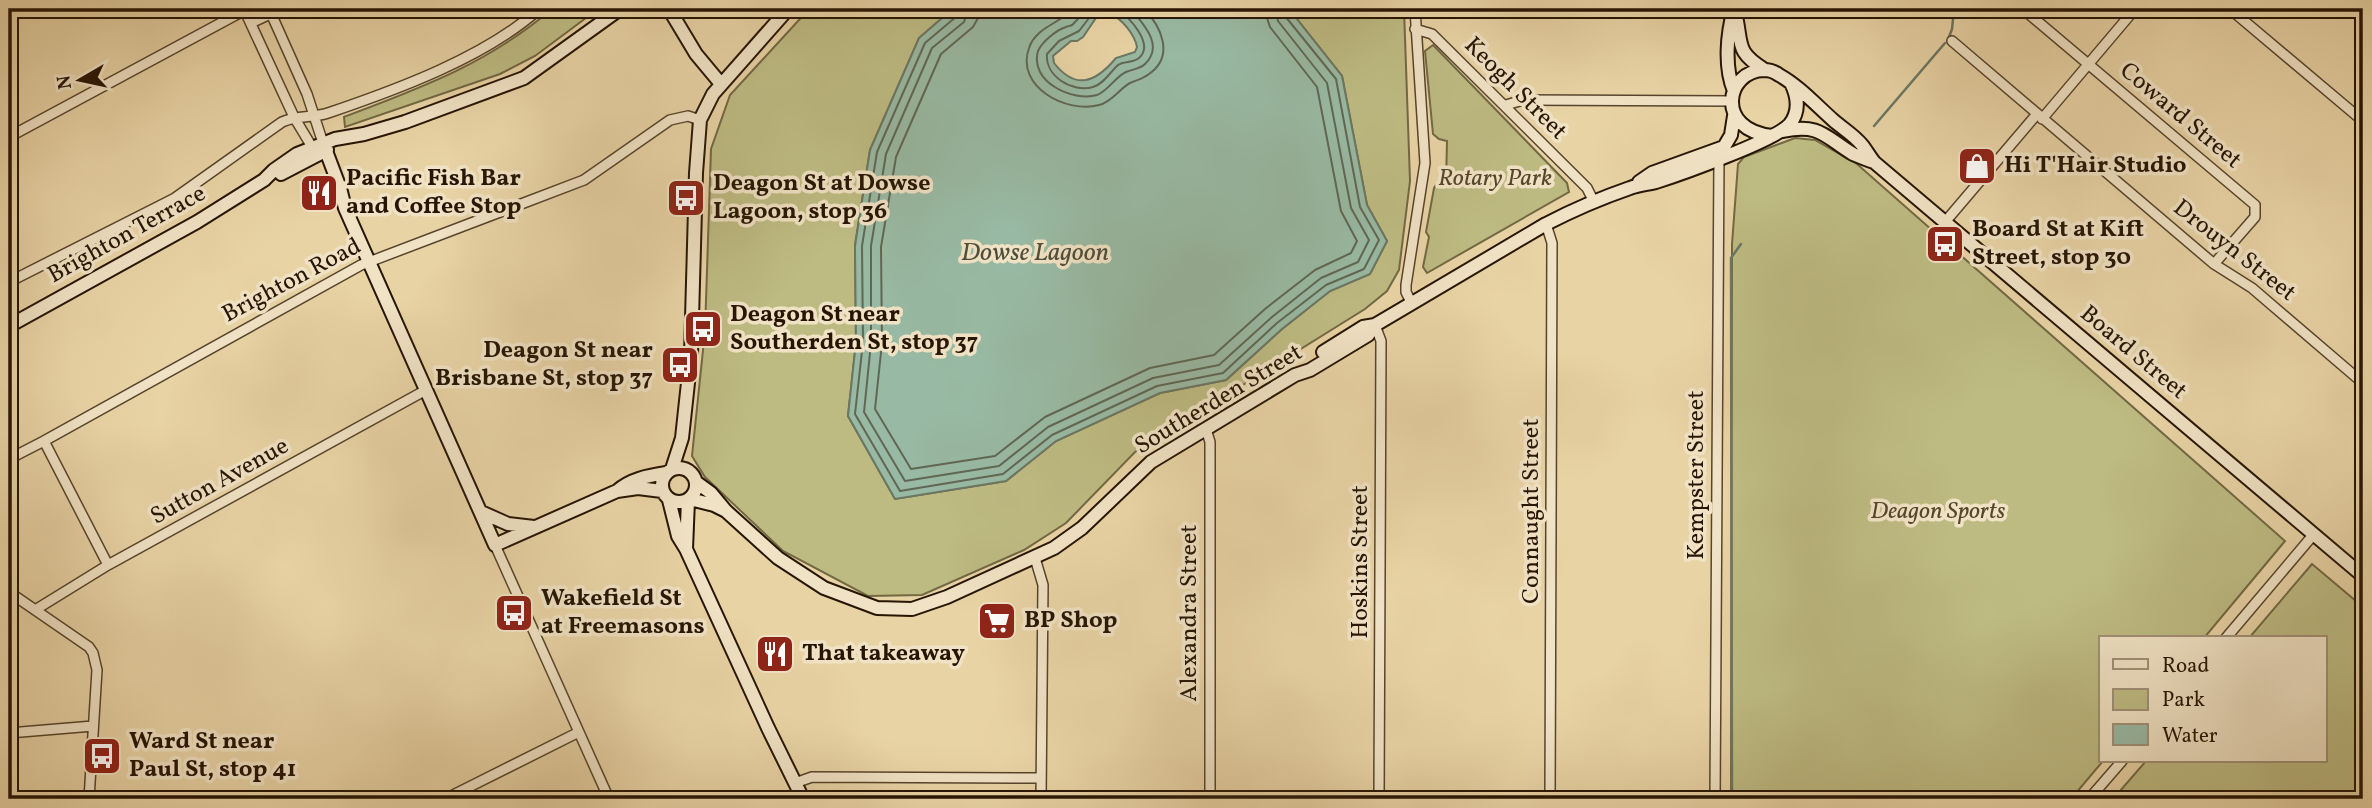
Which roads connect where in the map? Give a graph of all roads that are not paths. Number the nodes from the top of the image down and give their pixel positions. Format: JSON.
{"nodes":[{"id":1,"x":281,"y":9,"type":"edge"},
{"id":2,"x":539,"y":9,"type":"edge"},
{"id":3,"x":620,"y":9,"type":"edge"},
{"id":4,"x":669,"y":9,"type":"edge"},
{"id":5,"x":788,"y":9,"type":"edge"},
{"id":6,"x":1415,"y":9,"type":"edge"},
{"id":7,"x":2023,"y":9,"type":"edge"},
{"id":8,"x":2135,"y":9,"type":"edge"},
{"id":9,"x":2230,"y":9,"type":"edge"},
{"id":10,"x":244,"y":10,"type":"edge"},
{"id":11,"x":270,"y":11,"type":"edge"},
{"id":12,"x":251,"y":23,"type":"junction"},
{"id":13,"x":1415,"y":29,"type":"junction"},
{"id":14,"x":1952,"y":41,"type":"dead end"},
{"id":15,"x":2088,"y":64,"type":"junction"},
{"id":16,"x":1765,"y":70,"type":"junction"},
{"id":17,"x":1791,"y":83,"type":"junction"},
{"id":18,"x":721,"y":84,"type":"junction"},
{"id":19,"x":1733,"y":96,"type":"junction"},
{"id":20,"x":1506,"y":105,"type":"junction"},
{"id":21,"x":1734,"y":116,"type":"junction"},
{"id":22,"x":2039,"y":116,"type":"junction"},
{"id":23,"x":294,"y":117,"type":"junction"},
{"id":24,"x":314,"y":117,"type":"junction"},
{"id":25,"x":700,"y":120,"type":"junction"},
{"id":26,"x":2363,"y":121,"type":"edge"},
{"id":27,"x":1777,"y":133,"type":"junction"},
{"id":28,"x":9,"y":136,"type":"edge"},
{"id":29,"x":319,"y":149,"type":"junction"},
{"id":30,"x":1719,"y":154,"type":"junction"},
{"id":31,"x":1874,"y":162,"type":"junction"},
{"id":32,"x":1594,"y":202,"type":"junction"},
{"id":33,"x":1945,"y":222,"type":"junction"},
{"id":34,"x":1546,"y":224,"type":"junction"},
{"id":35,"x":369,"y":261,"type":"junction"},
{"id":36,"x":2214,"y":264,"type":"junction"},
{"id":37,"x":9,"y":282,"type":"edge"},
{"id":38,"x":1412,"y":304,"type":"junction"},
{"id":39,"x":9,"y":326,"type":"edge"},
{"id":40,"x":1375,"y":326,"type":"junction"},
{"id":41,"x":2363,"y":383,"type":"edge"},
{"id":42,"x":426,"y":390,"type":"junction"},
{"id":43,"x":1206,"y":429,"type":"junction"},
{"id":44,"x":682,"y":438,"type":"junction"},
{"id":45,"x":44,"y":442,"type":"junction"},
{"id":46,"x":9,"y":458,"type":"edge"},
{"id":47,"x":669,"y":471,"type":"junction"},
{"id":48,"x":688,"y":471,"type":"junction"},
{"id":49,"x":696,"y":482,"type":"junction"},
{"id":50,"x":617,"y":491,"type":"junction"},
{"id":51,"x":666,"y":495,"type":"junction"},
{"id":52,"x":689,"y":500,"type":"junction"},
{"id":53,"x":726,"y":511,"type":"junction"},
{"id":54,"x":481,"y":512,"type":"junction"},
{"id":55,"x":534,"y":527,"type":"junction"},
{"id":56,"x":2314,"y":534,"type":"junction"},
{"id":57,"x":495,"y":545,"type":"junction"},
{"id":58,"x":687,"y":549,"type":"junction"},
{"id":59,"x":1035,"y":558,"type":"junction"},
{"id":60,"x":108,"y":565,"type":"junction"},
{"id":61,"x":2363,"y":576,"type":"edge"},
{"id":62,"x":9,"y":592,"type":"edge"},
{"id":63,"x":35,"y":610,"type":"junction"},
{"id":64,"x":2228,"y":636,"type":"edge"},
{"id":65,"x":93,"y":726,"type":"junction"},
{"id":66,"x":579,"y":732,"type":"junction"},
{"id":67,"x":9,"y":733,"type":"edge"},
{"id":68,"x":2121,"y":762,"type":"edge"},
{"id":69,"x":1041,"y":778,"type":"junction"},
{"id":70,"x":795,"y":783,"type":"junction"},
{"id":71,"x":89,"y":799,"type":"edge"},
{"id":72,"x":446,"y":799,"type":"edge"},
{"id":73,"x":609,"y":799,"type":"edge"},
{"id":74,"x":803,"y":799,"type":"edge"},
{"id":75,"x":1041,"y":799,"type":"edge"},
{"id":76,"x":1209,"y":799,"type":"edge"},
{"id":77,"x":1379,"y":799,"type":"edge"},
{"id":78,"x":1550,"y":799,"type":"edge"},
{"id":79,"x":1715,"y":799,"type":"edge"},
{"id":80,"x":2089,"y":799,"type":"edge"}],
"edges":[{"from":1,"to":11,"type":"street"},
{"from":2,"to":24,"type":"street"},
{"from":3,"to":29,"type":"main road","name":"Brighton Terrace"},
{"from":4,"to":18,"type":"main road"},
{"from":5,"to":18,"type":"main road"},
{"from":6,"to":13,"type":"street"},
{"from":7,"to":15,"type":"street","name":"Coward Street"},
{"from":8,"to":15,"type":"street"},
{"from":9,"to":26,"type":"street"},
{"from":10,"to":12,"type":"street"},
{"from":10,"to":28,"type":"street"},
{"from":11,"to":12,"type":"street"},
{"from":11,"to":24,"type":"street"},
{"from":12,"to":23,"type":"street"},
{"from":13,"to":20,"type":"street","name":"Keogh Street"},
{"from":13,"to":38,"type":"street"},
{"from":14,"to":22,"type":"street","name":"Drouyn Street"},
{"from":15,"to":22,"type":"street"},
{"from":15,"to":36,"type":"street","name":"Coward Street"},
{"from":16,"to":17,"type":"main road"},
{"from":16,"to":19,"type":"main road"},
{"from":16,"to":19,"type":"main road"},
{"from":17,"to":27,"type":"main road"},
{"from":17,"to":31,"type":"main road","name":"Board Street"},
{"from":18,"to":25,"type":"main road"},
{"from":19,"to":20,"type":"street"},
{"from":19,"to":21,"type":"main road"},
{"from":20,"to":32,"type":"street","name":"Keogh Street"},
{"from":21,"to":27,"type":"main road"},
{"from":21,"to":30,"type":"main road"},
{"from":22,"to":33,"type":"street"},
{"from":22,"to":36,"type":"street","name":"Drouyn Street"},
{"from":23,"to":24,"type":"street"},
{"from":23,"to":29,"type":"street"},
{"from":23,"to":37,"type":"street"},
{"from":24,"to":29,"type":"street"},
{"from":25,"to":35,"type":"street","name":"Brighton Road"},
{"from":25,"to":44,"type":"main road"},
{"from":27,"to":30,"type":"main road","name":"Southerden Street"},
{"from":27,"to":31,"type":"main road","name":"Board Street"},
{"from":29,"to":35,"type":"main road"},
{"from":29,"to":39,"type":"main road","name":"Brighton Terrace"},
{"from":30,"to":32,"type":"main road","name":"Southerden Street"},
{"from":30,"to":79,"type":"street","name":"Kempster Street"},
{"from":31,"to":33,"type":"main road","name":"Board Street"},
{"from":32,"to":34,"type":"main road","name":"Southerden Street"},
{"from":33,"to":56,"type":"main road","name":"Board Street"},
{"from":34,"to":38,"type":"main road","name":"Southerden Street"},
{"from":34,"to":78,"type":"street","name":"Connaught Street"},
{"from":35,"to":42,"type":"main road"},
{"from":35,"to":45,"type":"street","name":"Brighton Road"},
{"from":36,"to":41,"type":"street","name":"Drouyn Street"},
{"from":38,"to":40,"type":"main road","name":"Southerden Street"},
{"from":40,"to":43,"type":"main road","name":"Southerden Street"},
{"from":40,"to":77,"type":"street","name":"Hoskins Street"},
{"from":42,"to":54,"type":"main road"},
{"from":42,"to":60,"type":"street","name":"Sutton Avenue"},
{"from":43,"to":59,"type":"main road","name":"Southerden Street"},
{"from":43,"to":76,"type":"street","name":"Alexandra Street"},
{"from":44,"to":47,"type":"main road"},
{"from":44,"to":48,"type":"main road"},
{"from":45,"to":46,"type":"street","name":"Brighton Road"},
{"from":45,"to":60,"type":"street"},
{"from":47,"to":48,"type":"main road"},
{"from":47,"to":50,"type":"main road"},
{"from":47,"to":51,"type":"main road"},
{"from":48,"to":49,"type":"main road"},
{"from":49,"to":52,"type":"main road"},
{"from":49,"to":53,"type":"main road","name":"Southerden Street"},
{"from":50,"to":51,"type":"main road"},
{"from":50,"to":55,"type":"main road"},
{"from":51,"to":52,"type":"main road"},
{"from":51,"to":58,"type":"main road"},
{"from":52,"to":53,"type":"main road","name":"Southerden Street"},
{"from":52,"to":58,"type":"main road"},
{"from":53,"to":59,"type":"main road","name":"Southerden Street"},
{"from":54,"to":55,"type":"main road"},
{"from":54,"to":57,"type":"main road"},
{"from":55,"to":57,"type":"main road"},
{"from":56,"to":61,"type":"main road","name":"Board Street"},
{"from":56,"to":64,"type":"street"},
{"from":57,"to":66,"type":"street"},
{"from":58,"to":70,"type":"main road"},
{"from":59,"to":69,"type":"street"},
{"from":60,"to":63,"type":"street","name":"Sutton Avenue"},
{"from":62,"to":63,"type":"street"},
{"from":63,"to":65,"type":"street"},
{"from":65,"to":67,"type":"street"},
{"from":65,"to":71,"type":"street"},
{"from":66,"to":72,"type":"street"},
{"from":66,"to":73,"type":"street"},
{"from":68,"to":80,"type":"street"},
{"from":69,"to":70,"type":"street"},
{"from":69,"to":75,"type":"street"},
{"from":70,"to":74,"type":"main road"}]}
